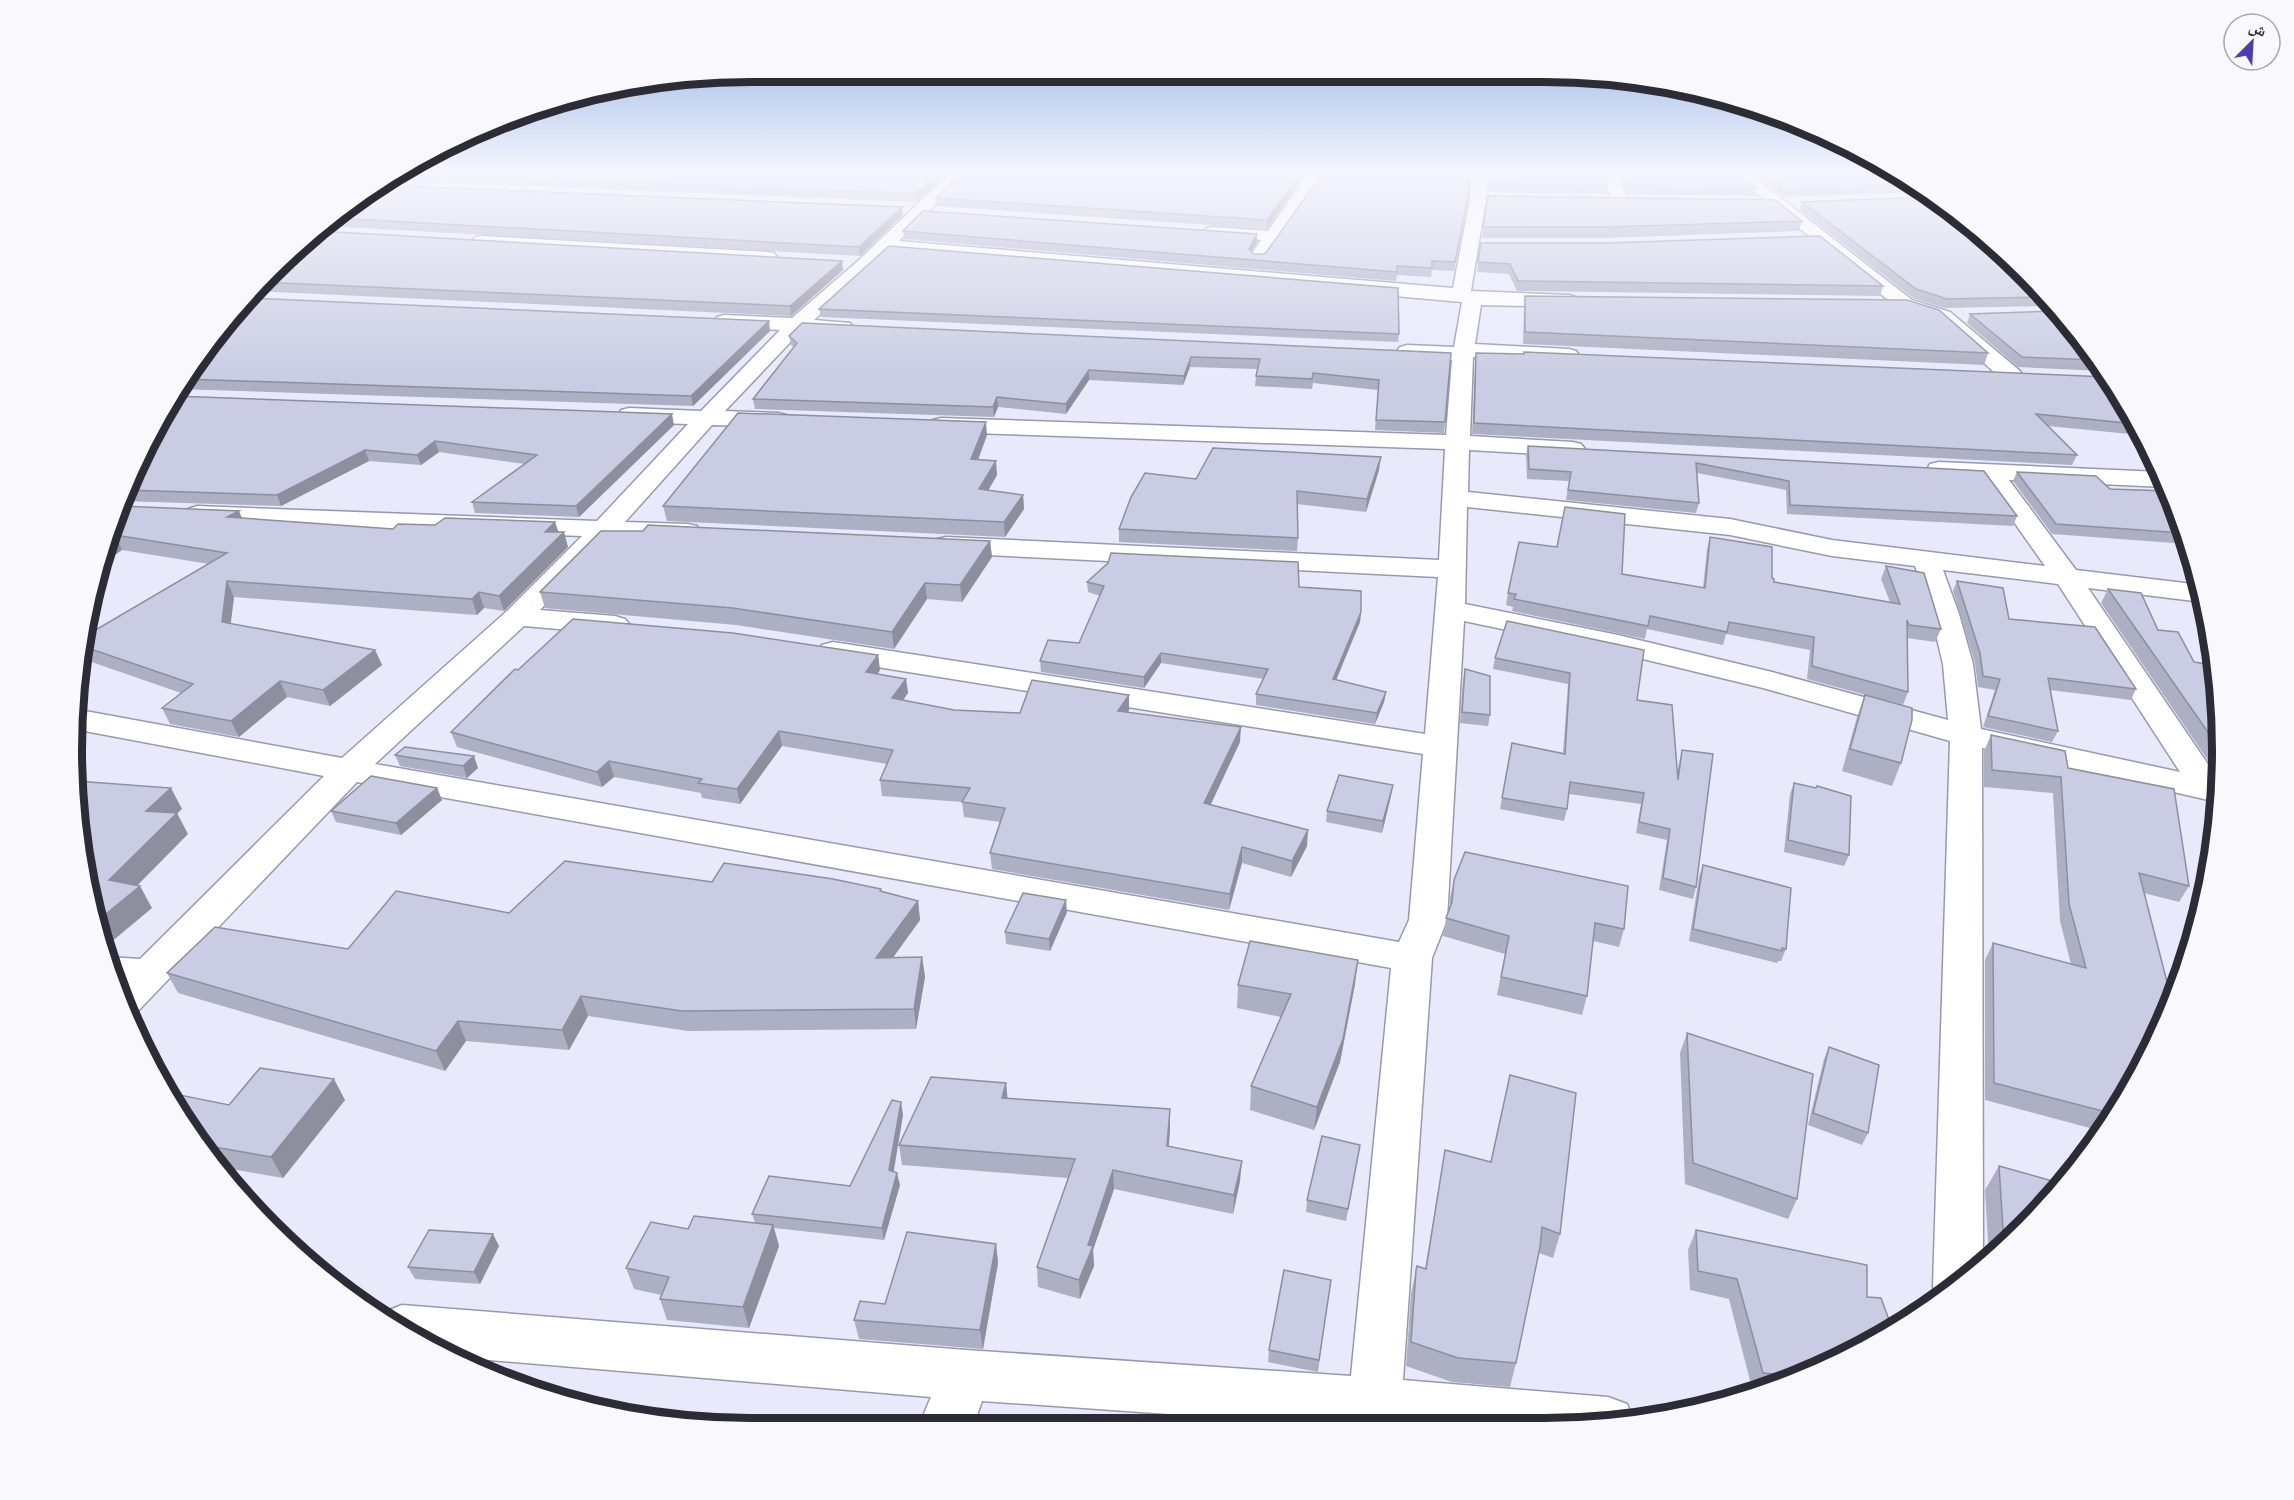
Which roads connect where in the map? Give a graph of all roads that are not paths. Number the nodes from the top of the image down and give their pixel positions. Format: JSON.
{"nodes":[{"id":1,"x":486,"y":241,"type":"edge"},
{"id":2,"x":888,"y":241,"type":"edge"},
{"id":3,"x":1268,"y":241,"type":"edge"},
{"id":4,"x":1477,"y":241,"type":"edge"},
{"id":5,"x":1826,"y":241,"type":"edge"},
{"id":6,"x":884,"y":245,"type":"junction"},
{"id":7,"x":784,"y":258,"type":"edge"},
{"id":8,"x":842,"y":262,"type":"edge"},
{"id":9,"x":865,"y":264,"type":"junction"},
{"id":10,"x":1246,"y":275,"type":"junction"},
{"id":11,"x":1466,"y":297,"type":"junction"},
{"id":12,"x":1591,"y":301,"type":"edge"},
{"id":13,"x":1870,"y":303,"type":"edge"},
{"id":14,"x":1905,"y":304,"type":"junction"},
{"id":15,"x":1943,"y":316,"type":"junction"},
{"id":16,"x":1966,"y":316,"type":"dead end"},
{"id":17,"x":700,"y":320,"type":"edge"},
{"id":18,"x":796,"y":325,"type":"junction"},
{"id":19,"x":867,"y":328,"type":"edge"},
{"id":20,"x":1391,"y":351,"type":"edge"},
{"id":21,"x":1463,"y":352,"type":"junction"},
{"id":22,"x":1594,"y":356,"type":"edge"},
{"id":23,"x":1976,"y":374,"type":"edge"},
{"id":24,"x":2012,"y":376,"type":"junction"},
{"id":25,"x":2033,"y":377,"type":"edge"},
{"id":26,"x":611,"y":414,"type":"edge"},
{"id":27,"x":706,"y":418,"type":"junction"},
{"id":28,"x":801,"y":421,"type":"edge"},
{"id":29,"x":921,"y":425,"type":"edge"},
{"id":30,"x":1458,"y":442,"type":"junction"},
{"id":31,"x":1600,"y":450,"type":"edge"},
{"id":32,"x":1919,"y":468,"type":"edge"},
{"id":33,"x":1990,"y":471,"type":"junction"},
{"id":34,"x":2154,"y":480,"type":"edge"},
{"id":35,"x":1455,"y":498,"type":"junction"},
{"id":36,"x":177,"y":513,"type":"edge"},
{"id":37,"x":605,"y":528,"type":"junction"},
{"id":38,"x":712,"y":534,"type":"edge"},
{"id":39,"x":926,"y":544,"type":"edge"},
{"id":40,"x":1926,"y":560,"type":"junction"},
{"id":41,"x":1451,"y":569,"type":"junction"},
{"id":42,"x":2067,"y":578,"type":"junction"},
{"id":43,"x":2193,"y":593,"type":"edge"},
{"id":44,"x":1450,"y":610,"type":"junction"},
{"id":45,"x":517,"y":617,"type":"junction"},
{"id":46,"x":645,"y":627,"type":"edge"},
{"id":47,"x":806,"y":647,"type":"edge"},
{"id":48,"x":83,"y":721,"type":"edge"},
{"id":49,"x":1966,"y":735,"type":"junction"},
{"id":50,"x":1442,"y":747,"type":"junction"},
{"id":51,"x":349,"y":770,"type":"junction"},
{"id":52,"x":2210,"y":786,"type":"edge"},
{"id":53,"x":2210,"y":789,"type":"edge"},
{"id":54,"x":1412,"y":958,"type":"junction"},
{"id":55,"x":129,"y":981,"type":"edge"},
{"id":56,"x":1958,"y":1273,"type":"edge"},
{"id":57,"x":421,"y":1331,"type":"edge"},
{"id":58,"x":966,"y":1375,"type":"junction"},
{"id":59,"x":1375,"y":1403,"type":"junction"},
{"id":60,"x":949,"y":1418,"type":"edge"},
{"id":61,"x":1525,"y":1418,"type":"edge"}],
"edges":[{"from":1,"to":7,"type":"street"},
{"from":2,"to":6,"type":"street"},
{"from":3,"to":10,"type":"street"},
{"from":4,"to":11,"type":"street"},
{"from":5,"to":14,"type":"street"},
{"from":6,"to":9,"type":"street"},
{"from":6,"to":10,"type":"street"},
{"from":8,"to":9,"type":"street"},
{"from":9,"to":18,"type":"street"},
{"from":10,"to":11,"type":"street"},
{"from":11,"to":12,"type":"street"},
{"from":11,"to":21,"type":"street"},
{"from":13,"to":14,"type":"street"},
{"from":14,"to":15,"type":"street"},
{"from":15,"to":16,"type":"street"},
{"from":15,"to":24,"type":"street"},
{"from":17,"to":18,"type":"street"},
{"from":18,"to":19,"type":"street"},
{"from":18,"to":27,"type":"street"},
{"from":20,"to":21,"type":"street"},
{"from":21,"to":22,"type":"street"},
{"from":21,"to":30,"type":"street"},
{"from":23,"to":24,"type":"street"},
{"from":24,"to":25,"type":"street"},
{"from":26,"to":27,"type":"street"},
{"from":27,"to":28,"type":"street"},
{"from":27,"to":37,"type":"street"},
{"from":29,"to":30,"type":"street"},
{"from":30,"to":31,"type":"street"},
{"from":30,"to":35,"type":"street"},
{"from":32,"to":33,"type":"street"},
{"from":33,"to":34,"type":"street"},
{"from":33,"to":42,"type":"street"},
{"from":35,"to":40,"type":"street"},
{"from":35,"to":41,"type":"street"},
{"from":36,"to":37,"type":"street"},
{"from":37,"to":38,"type":"street"},
{"from":37,"to":45,"type":"street"},
{"from":39,"to":41,"type":"street"},
{"from":40,"to":42,"type":"street"},
{"from":40,"to":49,"type":"street"},
{"from":41,"to":44,"type":"street"},
{"from":42,"to":43,"type":"street"},
{"from":42,"to":52,"type":"street"},
{"from":44,"to":49,"type":"street"},
{"from":44,"to":50,"type":"street"},
{"from":45,"to":46,"type":"street"},
{"from":45,"to":51,"type":"street"},
{"from":47,"to":50,"type":"street"},
{"from":48,"to":51,"type":"street"},
{"from":49,"to":53,"type":"street"},
{"from":49,"to":56,"type":"street"},
{"from":50,"to":54,"type":"street"},
{"from":51,"to":54,"type":"street"},
{"from":51,"to":55,"type":"street"},
{"from":54,"to":59,"type":"street"},
{"from":57,"to":58,"type":"street"},
{"from":58,"to":59,"type":"street"},
{"from":58,"to":60,"type":"street"},
{"from":59,"to":61,"type":"street"}]}
